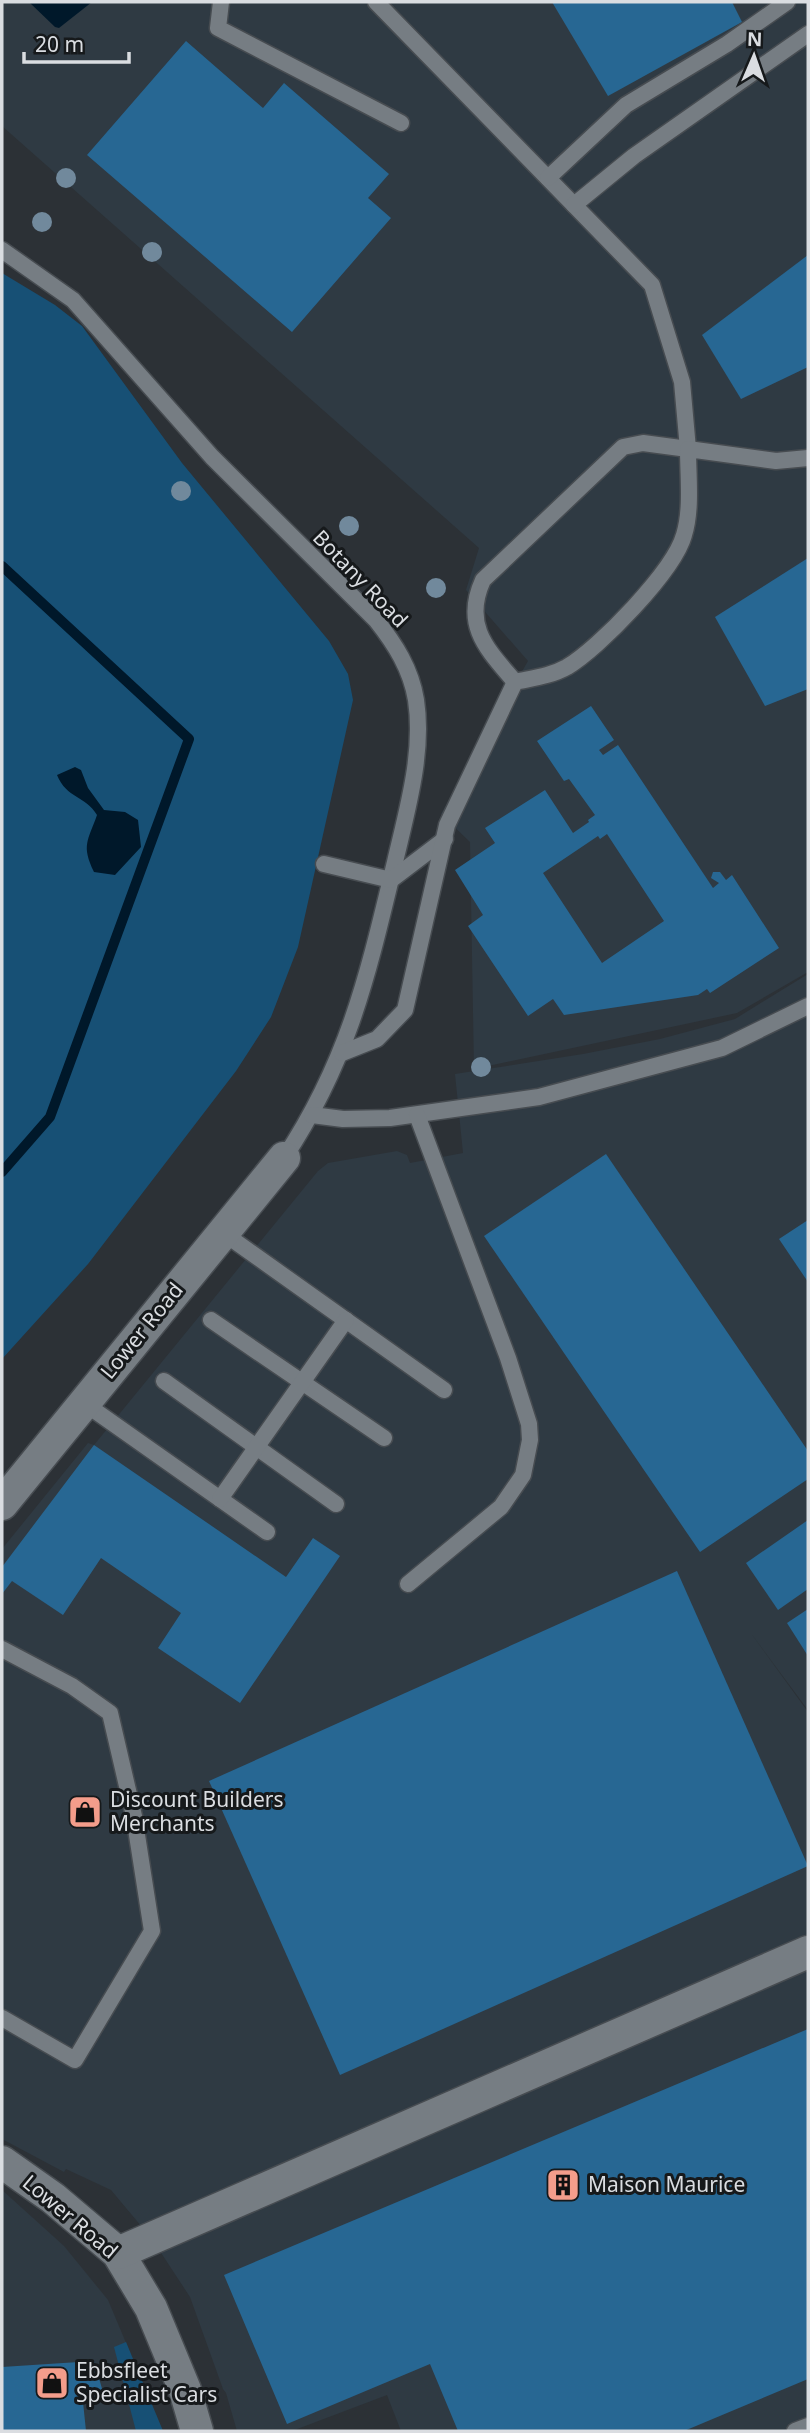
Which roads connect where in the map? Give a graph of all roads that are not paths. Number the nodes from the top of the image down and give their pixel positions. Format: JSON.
{"nodes":[{"id":1,"x":221,"y":2,"type":"edge"},
{"id":2,"x":376,"y":2,"type":"edge"},
{"id":3,"x":787,"y":2,"type":"edge"},
{"id":4,"x":808,"y":34,"type":"edge"},
{"id":5,"x":401,"y":123,"type":"dead end"},
{"id":6,"x":548,"y":178,"type":"junction"},
{"id":7,"x":574,"y":205,"type":"junction"},
{"id":8,"x":2,"y":250,"type":"edge"},
{"id":9,"x":688,"y":449,"type":"junction"},
{"id":10,"x":808,"y":458,"type":"edge"},
{"id":11,"x":515,"y":682,"type":"junction"},
{"id":12,"x":445,"y":839,"type":"junction"},
{"id":13,"x":324,"y":864,"type":"dead end"},
{"id":14,"x":391,"y":880,"type":"junction"},
{"id":15,"x":808,"y":1006,"type":"edge"},
{"id":16,"x":342,"y":1053,"type":"junction"},
{"id":17,"x":312,"y":1115,"type":"junction"},
{"id":18,"x":417,"y":1115,"type":"junction"},
{"id":19,"x":284,"y":1158,"type":"joint"},
{"id":20,"x":222,"y":1232,"type":"junction"},
{"id":21,"x":211,"y":1320,"type":"dead end"},
{"id":22,"x":346,"y":1320,"type":"junction"},
{"id":23,"x":164,"y":1381,"type":"dead end"},
{"id":24,"x":304,"y":1382,"type":"junction"},
{"id":25,"x":444,"y":1390,"type":"dead end"},
{"id":26,"x":84,"y":1403,"type":"junction"},
{"id":27,"x":384,"y":1438,"type":"dead end"},
{"id":28,"x":256,"y":1447,"type":"junction"},
{"id":29,"x":220,"y":1499,"type":"junction"},
{"id":30,"x":2,"y":1504,"type":"edge"},
{"id":31,"x":336,"y":1504,"type":"dead end"},
{"id":32,"x":267,"y":1532,"type":"dead end"},
{"id":33,"x":408,"y":1584,"type":"dead end"},
{"id":34,"x":2,"y":1649,"type":"edge"},
{"id":35,"x":808,"y":1952,"type":"edge"},
{"id":36,"x":2,"y":2018,"type":"edge"},
{"id":37,"x":2,"y":2162,"type":"edge"},
{"id":38,"x":118,"y":2253,"type":"junction"},
{"id":39,"x":808,"y":2426,"type":"edge"},
{"id":40,"x":197,"y":2431,"type":"edge"},
{"id":41,"x":795,"y":2431,"type":"edge"}],
"edges":[{"from":1,"to":5,"type":"lane"},
{"from":2,"to":6,"type":"lane"},
{"from":3,"to":6,"type":"lane"},
{"from":4,"to":7,"type":"lane"},
{"from":6,"to":7,"type":"lane"},
{"from":7,"to":9,"type":"lane"},
{"from":8,"to":14,"type":"lane","name":"Botany Road"},
{"from":9,"to":10,"type":"lane"},
{"from":9,"to":11,"type":"lane"},
{"from":9,"to":11,"type":"lane"},
{"from":11,"to":12,"type":"lane"},
{"from":12,"to":14,"type":"lane"},
{"from":12,"to":16,"type":"lane"},
{"from":13,"to":14,"type":"lane"},
{"from":14,"to":16,"type":"lane","name":"Botany Road"},
{"from":15,"to":18,"type":"lane"},
{"from":16,"to":17,"type":"lane","name":"Botany Road"},
{"from":17,"to":18,"type":"lane"},
{"from":17,"to":19,"type":"lane","name":"Botany Road"},
{"from":18,"to":33,"type":"lane"},
{"from":19,"to":20,"type":"street","name":"Lower Road"},
{"from":20,"to":22,"type":"lane"},
{"from":20,"to":26,"type":"street","name":"Lower Road"},
{"from":21,"to":24,"type":"lane"},
{"from":22,"to":24,"type":"lane"},
{"from":22,"to":25,"type":"lane"},
{"from":23,"to":28,"type":"lane"},
{"from":24,"to":27,"type":"lane"},
{"from":24,"to":28,"type":"lane"},
{"from":26,"to":29,"type":"lane"},
{"from":26,"to":30,"type":"street","name":"Lower Road"},
{"from":28,"to":29,"type":"lane"},
{"from":28,"to":31,"type":"lane"},
{"from":29,"to":32,"type":"lane"},
{"from":34,"to":36,"type":"lane"},
{"from":35,"to":38,"type":"street"},
{"from":37,"to":38,"type":"street","name":"Lower Road"},
{"from":38,"to":40,"type":"street","name":"Lower Road"},
{"from":39,"to":41,"type":"lane"}]}
